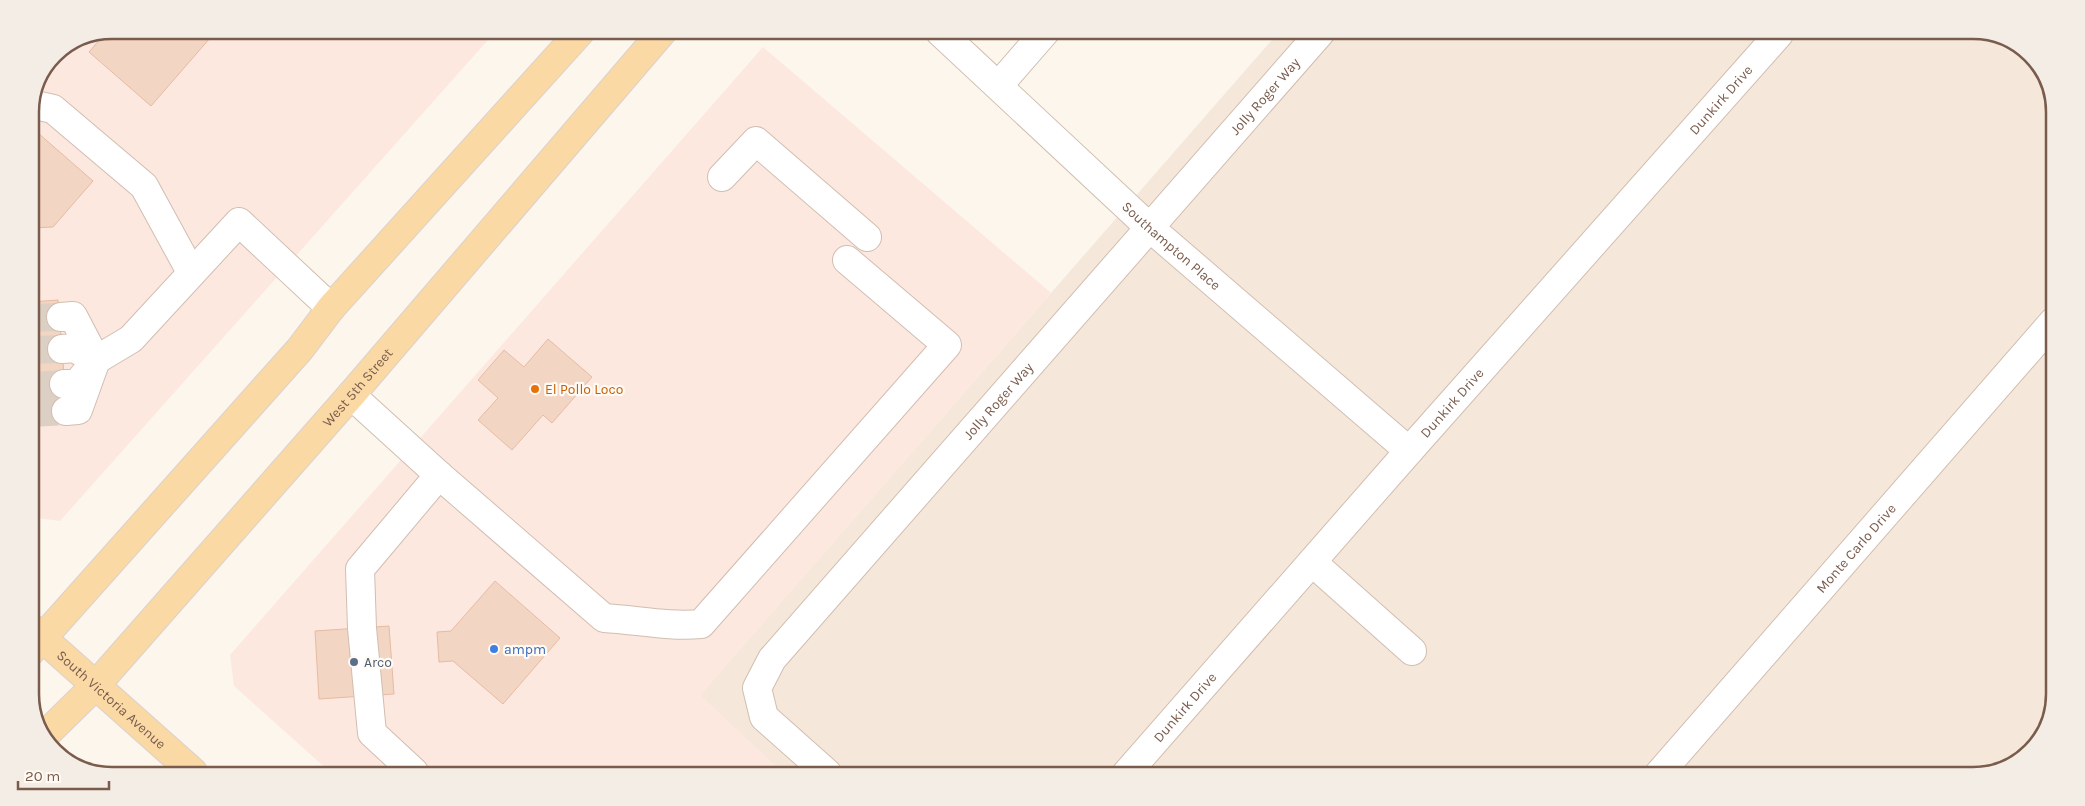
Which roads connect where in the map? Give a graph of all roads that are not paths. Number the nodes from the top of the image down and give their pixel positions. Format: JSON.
{"nodes":[{"id":1,"x":574,"y":39,"type":"edge"},
{"id":2,"x":656,"y":39,"type":"edge"},
{"id":3,"x":948,"y":39,"type":"edge"},
{"id":4,"x":1039,"y":39,"type":"edge"},
{"id":5,"x":1315,"y":39,"type":"edge"},
{"id":6,"x":1776,"y":39,"type":"edge"},
{"id":7,"x":999,"y":85,"type":"junction"},
{"id":8,"x":39,"y":106,"type":"edge"},
{"id":9,"x":722,"y":177,"type":"dead end"},
{"id":10,"x":1150,"y":227,"type":"junction"},
{"id":11,"x":867,"y":237,"type":"dead end"},
{"id":12,"x":847,"y":260,"type":"dead end"},
{"id":13,"x":191,"y":272,"type":"junction"},
{"id":14,"x":331,"y":308,"type":"junction"},
{"id":15,"x":61,"y":316,"type":"tunnel mouth"},
{"id":16,"x":2046,"y":330,"type":"edge"},
{"id":17,"x":62,"y":349,"type":"tunnel mouth"},
{"id":18,"x":96,"y":360,"type":"junction"},
{"id":19,"x":64,"y":384,"type":"tunnel mouth"},
{"id":20,"x":351,"y":396,"type":"junction"},
{"id":21,"x":66,"y":411,"type":"tunnel mouth"},
{"id":22,"x":1409,"y":451,"type":"junction"},
{"id":23,"x":438,"y":475,"type":"junction"},
{"id":24,"x":1312,"y":562,"type":"junction"},
{"id":25,"x":39,"y":634,"type":"edge"},
{"id":26,"x":39,"y":643,"type":"edge"},
{"id":27,"x":1412,"y":651,"type":"dead end"},
{"id":28,"x":96,"y":685,"type":"junction"},
{"id":29,"x":49,"y":731,"type":"edge"},
{"id":30,"x":187,"y":767,"type":"edge"},
{"id":31,"x":409,"y":767,"type":"edge"},
{"id":32,"x":820,"y":767,"type":"edge"},
{"id":33,"x":1132,"y":767,"type":"edge"},
{"id":34,"x":1665,"y":767,"type":"edge"}],
"edges":[{"from":1,"to":14,"type":"main road"},
{"from":2,"to":20,"type":"main road","name":"West 5th Street"},
{"from":3,"to":7,"type":"street","name":"Southampton Place"},
{"from":4,"to":7,"type":"street"},
{"from":5,"to":10,"type":"street","name":"Jolly Roger Way"},
{"from":6,"to":22,"type":"street","name":"Dunkirk Drive"},
{"from":7,"to":10,"type":"street","name":"Southampton Place"},
{"from":8,"to":13,"type":"street"},
{"from":9,"to":11,"type":"street"},
{"from":10,"to":22,"type":"street","name":"Southampton Place"},
{"from":10,"to":32,"type":"street","name":"Jolly Roger Way"},
{"from":12,"to":23,"type":"street"},
{"from":13,"to":14,"type":"street"},
{"from":13,"to":18,"type":"street"},
{"from":14,"to":25,"type":"main road"},
{"from":15,"to":18,"type":"street"},
{"from":16,"to":34,"type":"street","name":"Monte Carlo Drive"},
{"from":17,"to":18,"type":"street"},
{"from":18,"to":19,"type":"street"},
{"from":18,"to":21,"type":"street"},
{"from":20,"to":23,"type":"street"},
{"from":20,"to":28,"type":"main road","name":"West 5th Street"},
{"from":22,"to":24,"type":"street","name":"Dunkirk Drive"},
{"from":23,"to":31,"type":"street"},
{"from":24,"to":27,"type":"street"},
{"from":24,"to":33,"type":"street","name":"Dunkirk Drive"},
{"from":26,"to":28,"type":"main road","name":"South Victoria Avenue"},
{"from":28,"to":29,"type":"main road","name":"West 5th Street"},
{"from":28,"to":30,"type":"main road","name":"South Victoria Avenue"}]}
